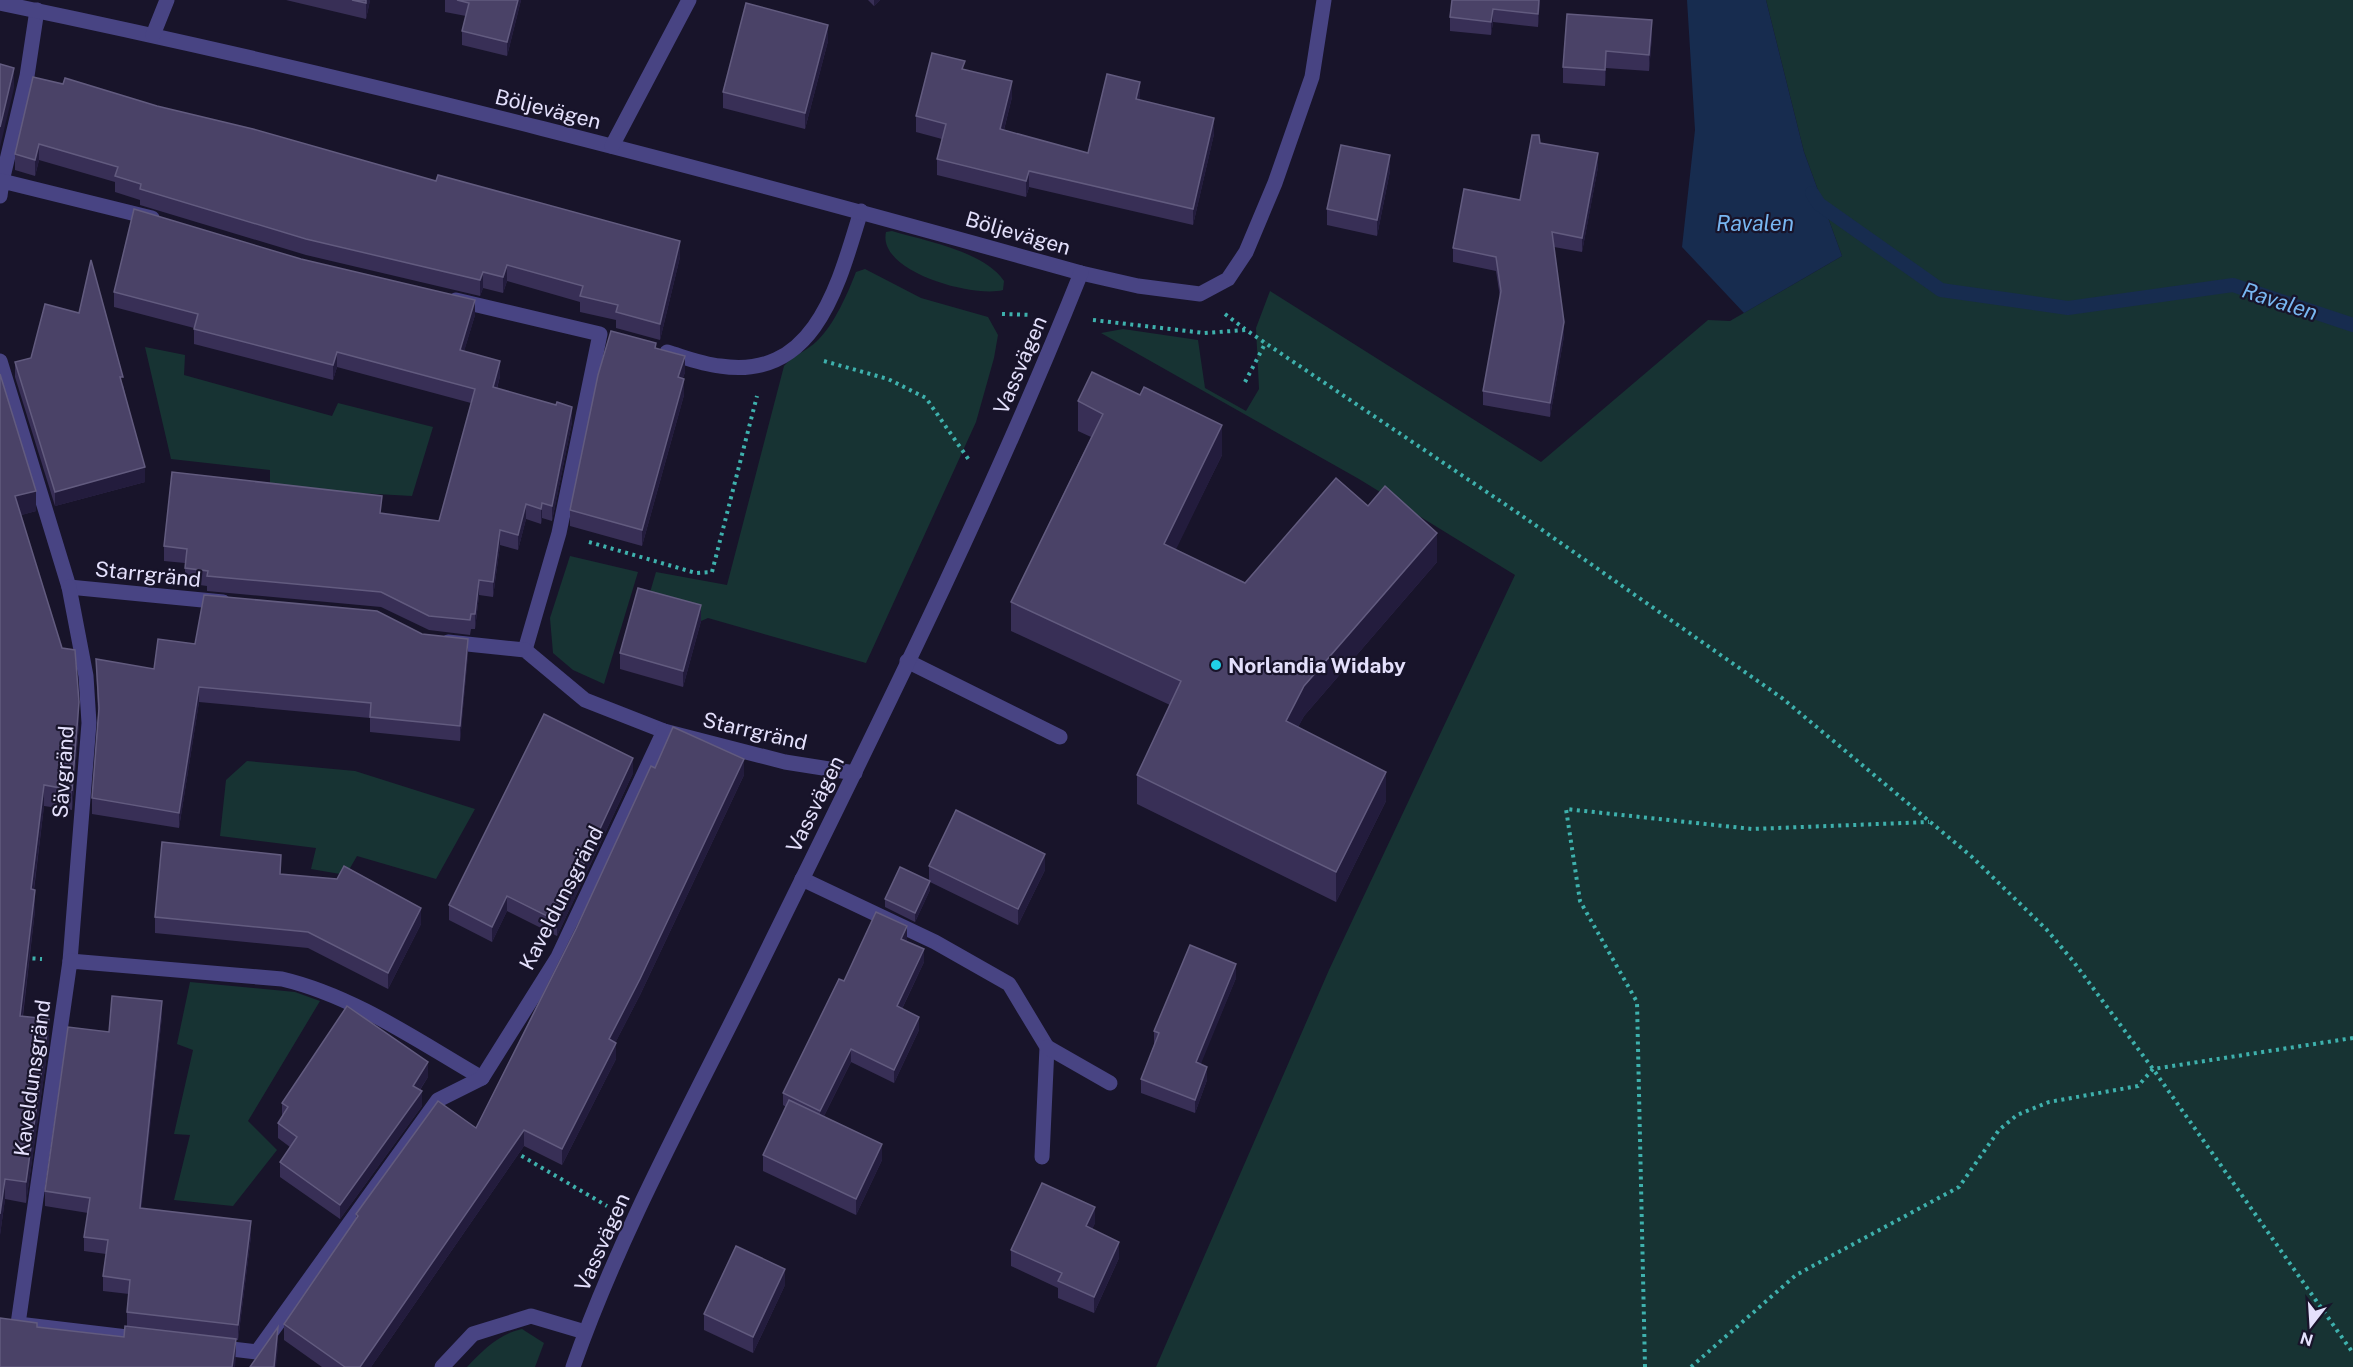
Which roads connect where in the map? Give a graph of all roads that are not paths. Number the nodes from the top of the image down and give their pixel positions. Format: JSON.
{"nodes":[{"id":1,"x":167,"y":0,"type":"edge"},
{"id":2,"x":689,"y":0,"type":"edge"},
{"id":3,"x":1324,"y":0,"type":"edge"},
{"id":4,"x":0,"y":3,"type":"edge"},
{"id":5,"x":37,"y":10,"type":"junction"},
{"id":6,"x":153,"y":35,"type":"junction"},
{"id":7,"x":612,"y":146,"type":"junction"},
{"id":8,"x":1,"y":188,"type":"edge"},
{"id":9,"x":861,"y":212,"type":"junction"},
{"id":10,"x":164,"y":221,"type":"edge"},
{"id":11,"x":1081,"y":273,"type":"junction"},
{"id":12,"x":440,"y":296,"type":"edge"},
{"id":13,"x":655,"y":349,"type":"edge"},
{"id":14,"x":0,"y":361,"type":"edge"},
{"id":15,"x":69,"y":587,"type":"junction"},
{"id":16,"x":242,"y":604,"type":"edge"},
{"id":17,"x":437,"y":641,"type":"edge"},
{"id":18,"x":525,"y":650,"type":"junction"},
{"id":19,"x":907,"y":661,"type":"junction"},
{"id":20,"x":664,"y":730,"type":"junction"},
{"id":21,"x":1060,"y":737,"type":"dead end"},
{"id":22,"x":855,"y":773,"type":"junction"},
{"id":23,"x":802,"y":879,"type":"junction"},
{"id":24,"x":70,"y":961,"type":"junction"},
{"id":25,"x":1047,"y":1047,"type":"junction"},
{"id":26,"x":482,"y":1078,"type":"junction"},
{"id":27,"x":1110,"y":1083,"type":"dead end"},
{"id":28,"x":1042,"y":1157,"type":"dead end"},
{"id":29,"x":585,"y":1332,"type":"junction"},
{"id":30,"x":155,"y":1340,"type":"edge"},
{"id":31,"x":200,"y":1345,"type":"edge"},
{"id":32,"x":442,"y":1367,"type":"edge"},
{"id":33,"x":573,"y":1367,"type":"edge"}],
"edges":[{"from":1,"to":6,"type":"street"},
{"from":2,"to":7,"type":"street"},
{"from":3,"to":11,"type":"street"},
{"from":4,"to":5,"type":"street","name":"Böljevägen"},
{"from":5,"to":6,"type":"street","name":"Böljevägen"},
{"from":5,"to":8,"type":"street"},
{"from":6,"to":7,"type":"street","name":"Böljevägen"},
{"from":7,"to":9,"type":"street","name":"Böljevägen"},
{"from":8,"to":10,"type":"street"},
{"from":9,"to":11,"type":"street","name":"Böljevägen"},
{"from":9,"to":13,"type":"street"},
{"from":11,"to":19,"type":"street","name":"Vassvägen"},
{"from":12,"to":18,"type":"street"},
{"from":14,"to":15,"type":"street","name":"Starrgränd"},
{"from":15,"to":16,"type":"street","name":"Starrgränd"},
{"from":15,"to":24,"type":"street","name":"Sävgränd"},
{"from":17,"to":18,"type":"street"},
{"from":18,"to":20,"type":"street","name":"Starrgränd"},
{"from":19,"to":21,"type":"street"},
{"from":19,"to":22,"type":"street","name":"Vassvägen"},
{"from":20,"to":22,"type":"street","name":"Starrgränd"},
{"from":20,"to":26,"type":"street","name":"Kaveldunsgränd"},
{"from":22,"to":23,"type":"street","name":"Vassvägen"},
{"from":23,"to":25,"type":"street","name":"Vassvägen"},
{"from":23,"to":29,"type":"street","name":"Vassvägen"},
{"from":24,"to":26,"type":"street"},
{"from":24,"to":30,"type":"street","name":"Kaveldunsgränd"},
{"from":25,"to":27,"type":"street"},
{"from":25,"to":28,"type":"street"},
{"from":26,"to":31,"type":"street"},
{"from":29,"to":32,"type":"street"},
{"from":29,"to":33,"type":"street","name":"Vassvägen"}]}
